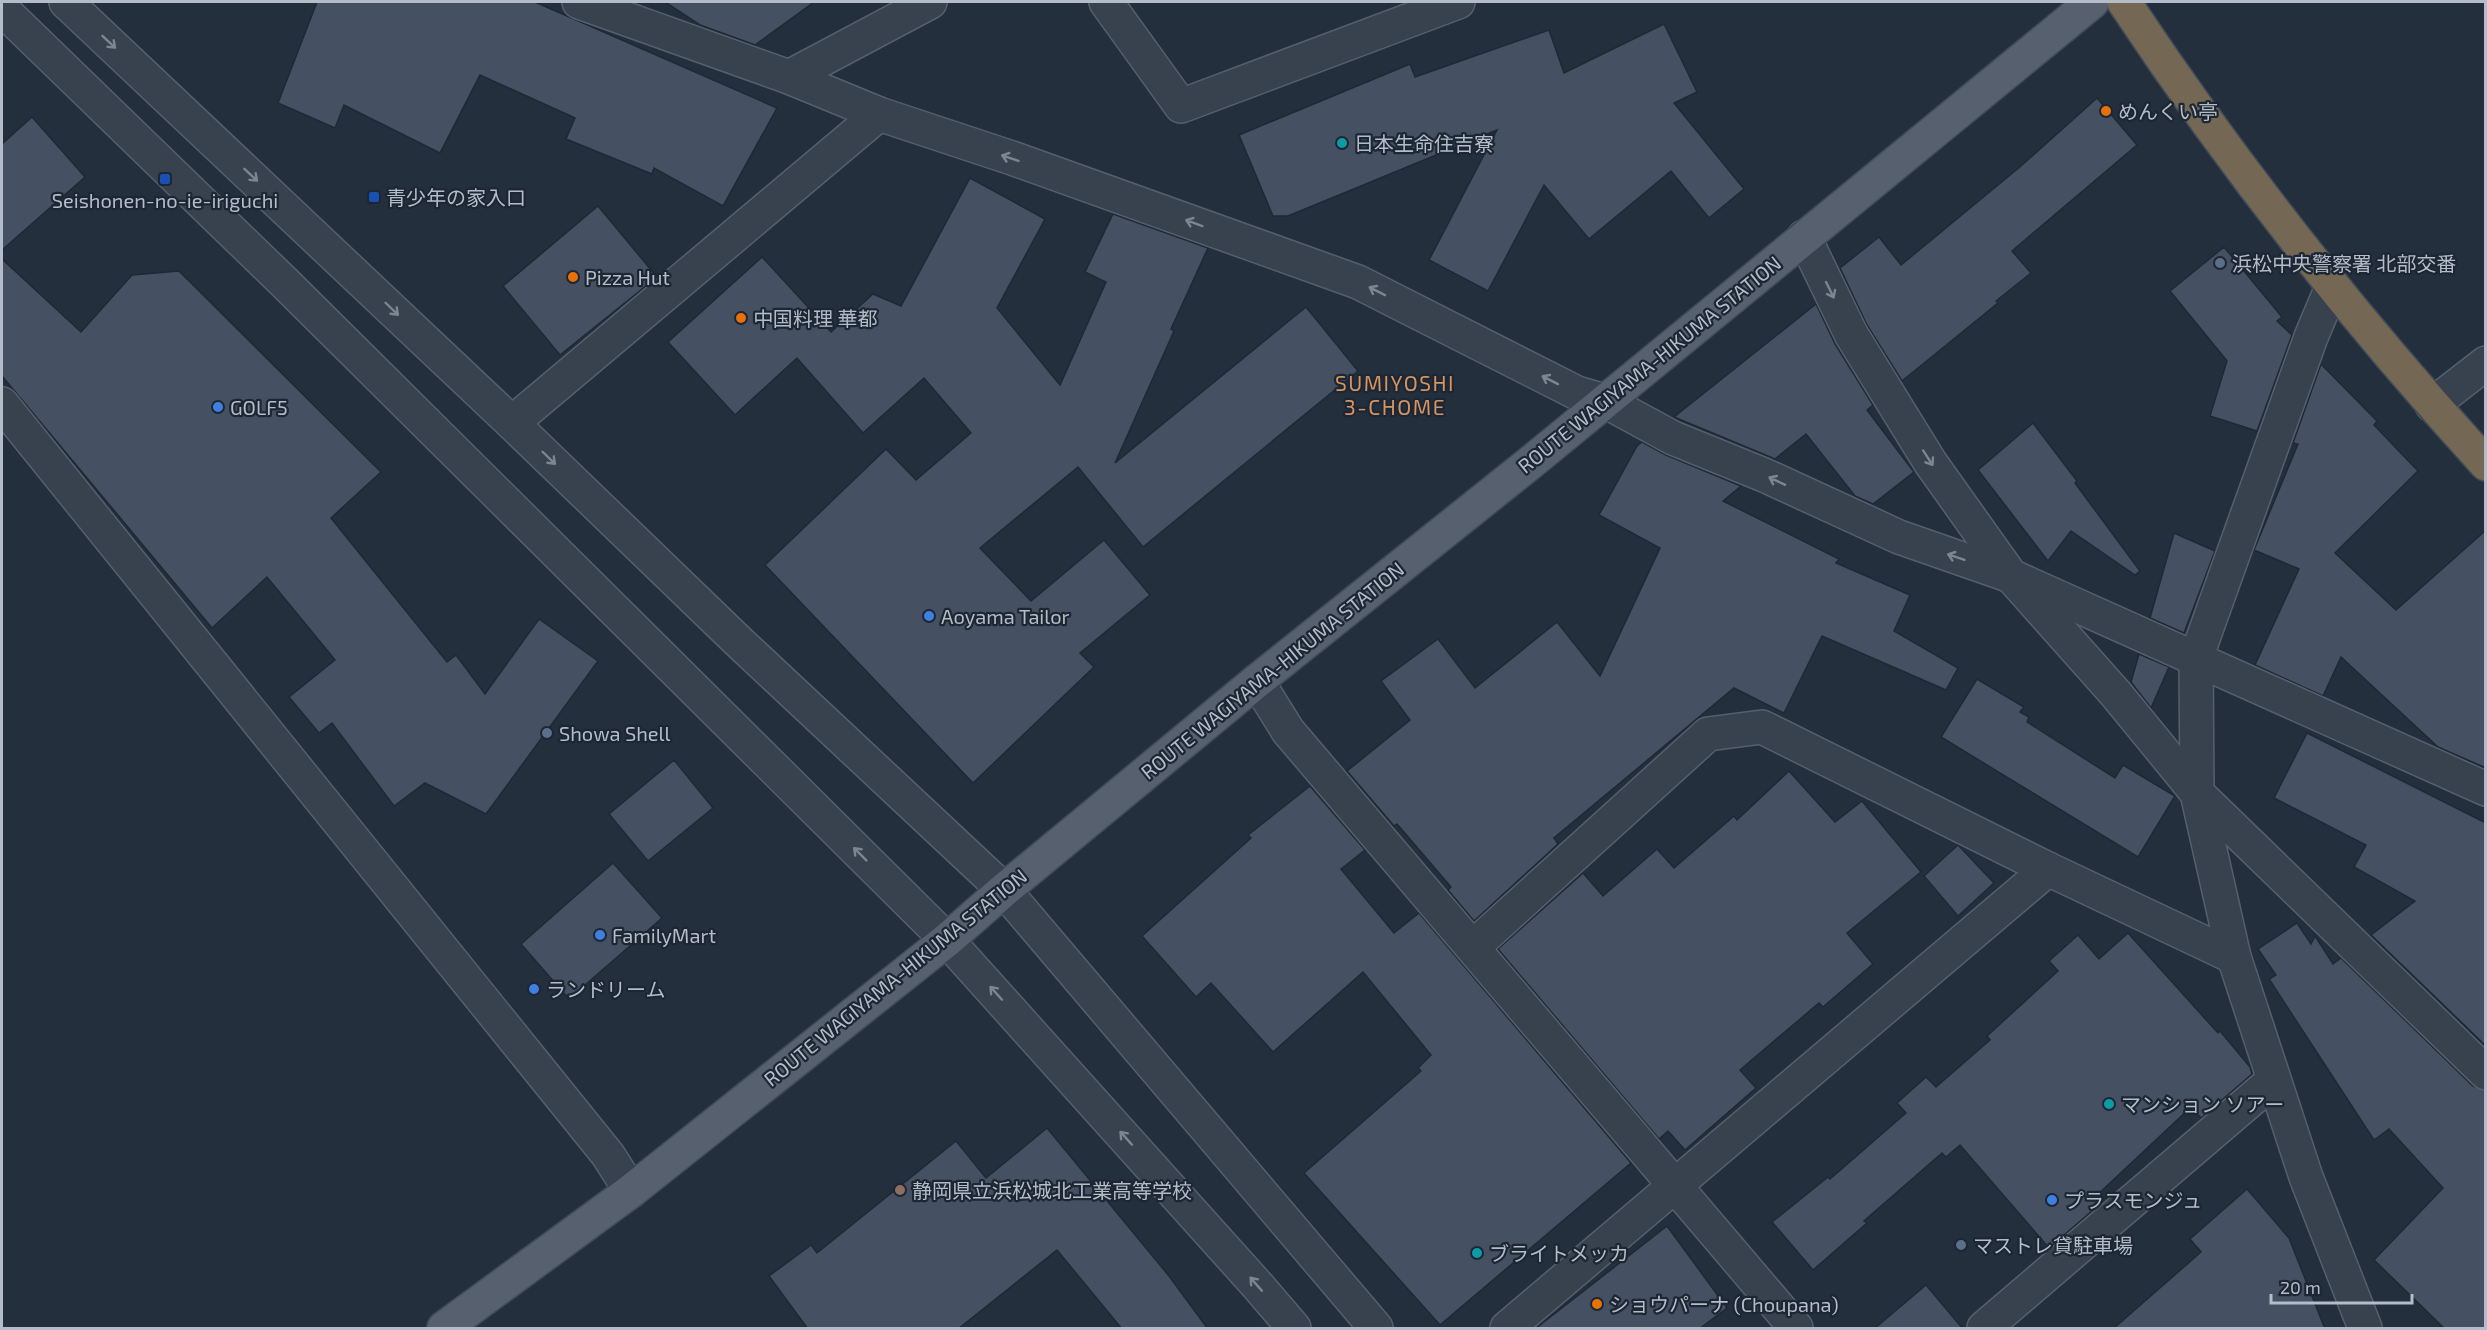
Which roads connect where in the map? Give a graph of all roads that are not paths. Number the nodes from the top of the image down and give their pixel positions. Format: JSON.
{"nodes":[{"id":1,"x":66,"y":2,"type":"edge"},
{"id":2,"x":579,"y":2,"type":"edge"},
{"id":3,"x":930,"y":2,"type":"edge"},
{"id":4,"x":1106,"y":2,"type":"edge"},
{"id":5,"x":1458,"y":2,"type":"edge"},
{"id":6,"x":2092,"y":2,"type":"edge"},
{"id":7,"x":2124,"y":2,"type":"edge"},
{"id":8,"x":2,"y":9,"type":"edge"},
{"id":9,"x":789,"y":77,"type":"junction"},
{"id":10,"x":879,"y":114,"type":"junction"},
{"id":11,"x":1804,"y":237,"type":"junction"},
{"id":12,"x":2332,"y":286,"type":"junction"},
{"id":13,"x":2486,"y":363,"type":"edge"},
{"id":14,"x":1605,"y":401,"type":"junction"},
{"id":15,"x":2,"y":404,"type":"edge"},
{"id":16,"x":2432,"y":405,"type":"junction"},
{"id":17,"x":512,"y":423,"type":"junction"},
{"id":18,"x":2486,"y":464,"type":"edge"},
{"id":19,"x":2011,"y":576,"type":"junction"},
{"id":20,"x":2196,"y":658,"type":"junction"},
{"id":21,"x":1257,"y":681,"type":"junction"},
{"id":22,"x":2483,"y":788,"type":"edge"},
{"id":23,"x":2197,"y":794,"type":"junction"},
{"id":24,"x":2048,"y":869,"type":"junction"},
{"id":25,"x":1004,"y":890,"type":"junction"},
{"id":26,"x":947,"y":940,"type":"junction"},
{"id":27,"x":1473,"y":947,"type":"junction"},
{"id":28,"x":2234,"y":957,"type":"junction"},
{"id":29,"x":2486,"y":1073,"type":"edge"},
{"id":30,"x":2274,"y":1080,"type":"junction"},
{"id":31,"x":1674,"y":1185,"type":"junction"},
{"id":32,"x":631,"y":1191,"type":"junction"},
{"id":33,"x":444,"y":1329,"type":"edge"},
{"id":34,"x":1294,"y":1329,"type":"edge"},
{"id":35,"x":1376,"y":1329,"type":"edge"},
{"id":36,"x":1507,"y":1329,"type":"edge"},
{"id":37,"x":1796,"y":1329,"type":"edge"},
{"id":38,"x":1984,"y":1329,"type":"edge"},
{"id":39,"x":2365,"y":1329,"type":"edge"}],
"edges":[{"from":1,"to":17,"type":"street","one_way":true},
{"from":2,"to":9,"type":"street"},
{"from":3,"to":9,"type":"street"},
{"from":4,"to":5,"type":"street"},
{"from":6,"to":11,"type":"main road","name":"ROUTE WAGIYAMA-HIKUMA STATION"},
{"from":7,"to":12,"type":"highway"},
{"from":26,"to":8,"type":"street","one_way":true},
{"from":9,"to":10,"type":"street"},
{"from":14,"to":10,"type":"street","one_way":true},
{"from":10,"to":17,"type":"street"},
{"from":11,"to":14,"type":"main road","name":"ROUTE WAGIYAMA-HIKUMA STATION"},
{"from":11,"to":19,"type":"street","one_way":true},
{"from":12,"to":16,"type":"highway"},
{"from":12,"to":20,"type":"street"},
{"from":13,"to":16,"type":"street"},
{"from":19,"to":14,"type":"street","one_way":true},
{"from":14,"to":21,"type":"main road","name":"ROUTE WAGIYAMA-HIKUMA STATION"},
{"from":15,"to":32,"type":"street"},
{"from":16,"to":18,"type":"highway"},
{"from":17,"to":25,"type":"street","one_way":true},
{"from":19,"to":20,"type":"street"},
{"from":19,"to":23,"type":"street"},
{"from":20,"to":22,"type":"street"},
{"from":20,"to":23,"type":"street"},
{"from":21,"to":25,"type":"main road","name":"ROUTE WAGIYAMA-HIKUMA STATION"},
{"from":21,"to":27,"type":"street"},
{"from":23,"to":28,"type":"street"},
{"from":23,"to":29,"type":"street"},
{"from":24,"to":27,"type":"street"},
{"from":24,"to":28,"type":"street"},
{"from":24,"to":31,"type":"street"},
{"from":25,"to":26,"type":"main road","name":"ROUTE WAGIYAMA-HIKUMA STATION"},
{"from":25,"to":35,"type":"street"},
{"from":26,"to":32,"type":"main road","name":"ROUTE WAGIYAMA-HIKUMA STATION"},
{"from":34,"to":26,"type":"street","one_way":true},
{"from":27,"to":31,"type":"street"},
{"from":28,"to":30,"type":"street"},
{"from":30,"to":38,"type":"street"},
{"from":30,"to":39,"type":"street"},
{"from":31,"to":36,"type":"street"},
{"from":31,"to":37,"type":"street"},
{"from":32,"to":33,"type":"main road","name":"ROUTE WAGIYAMA-HIKUMA STATION"}]}
